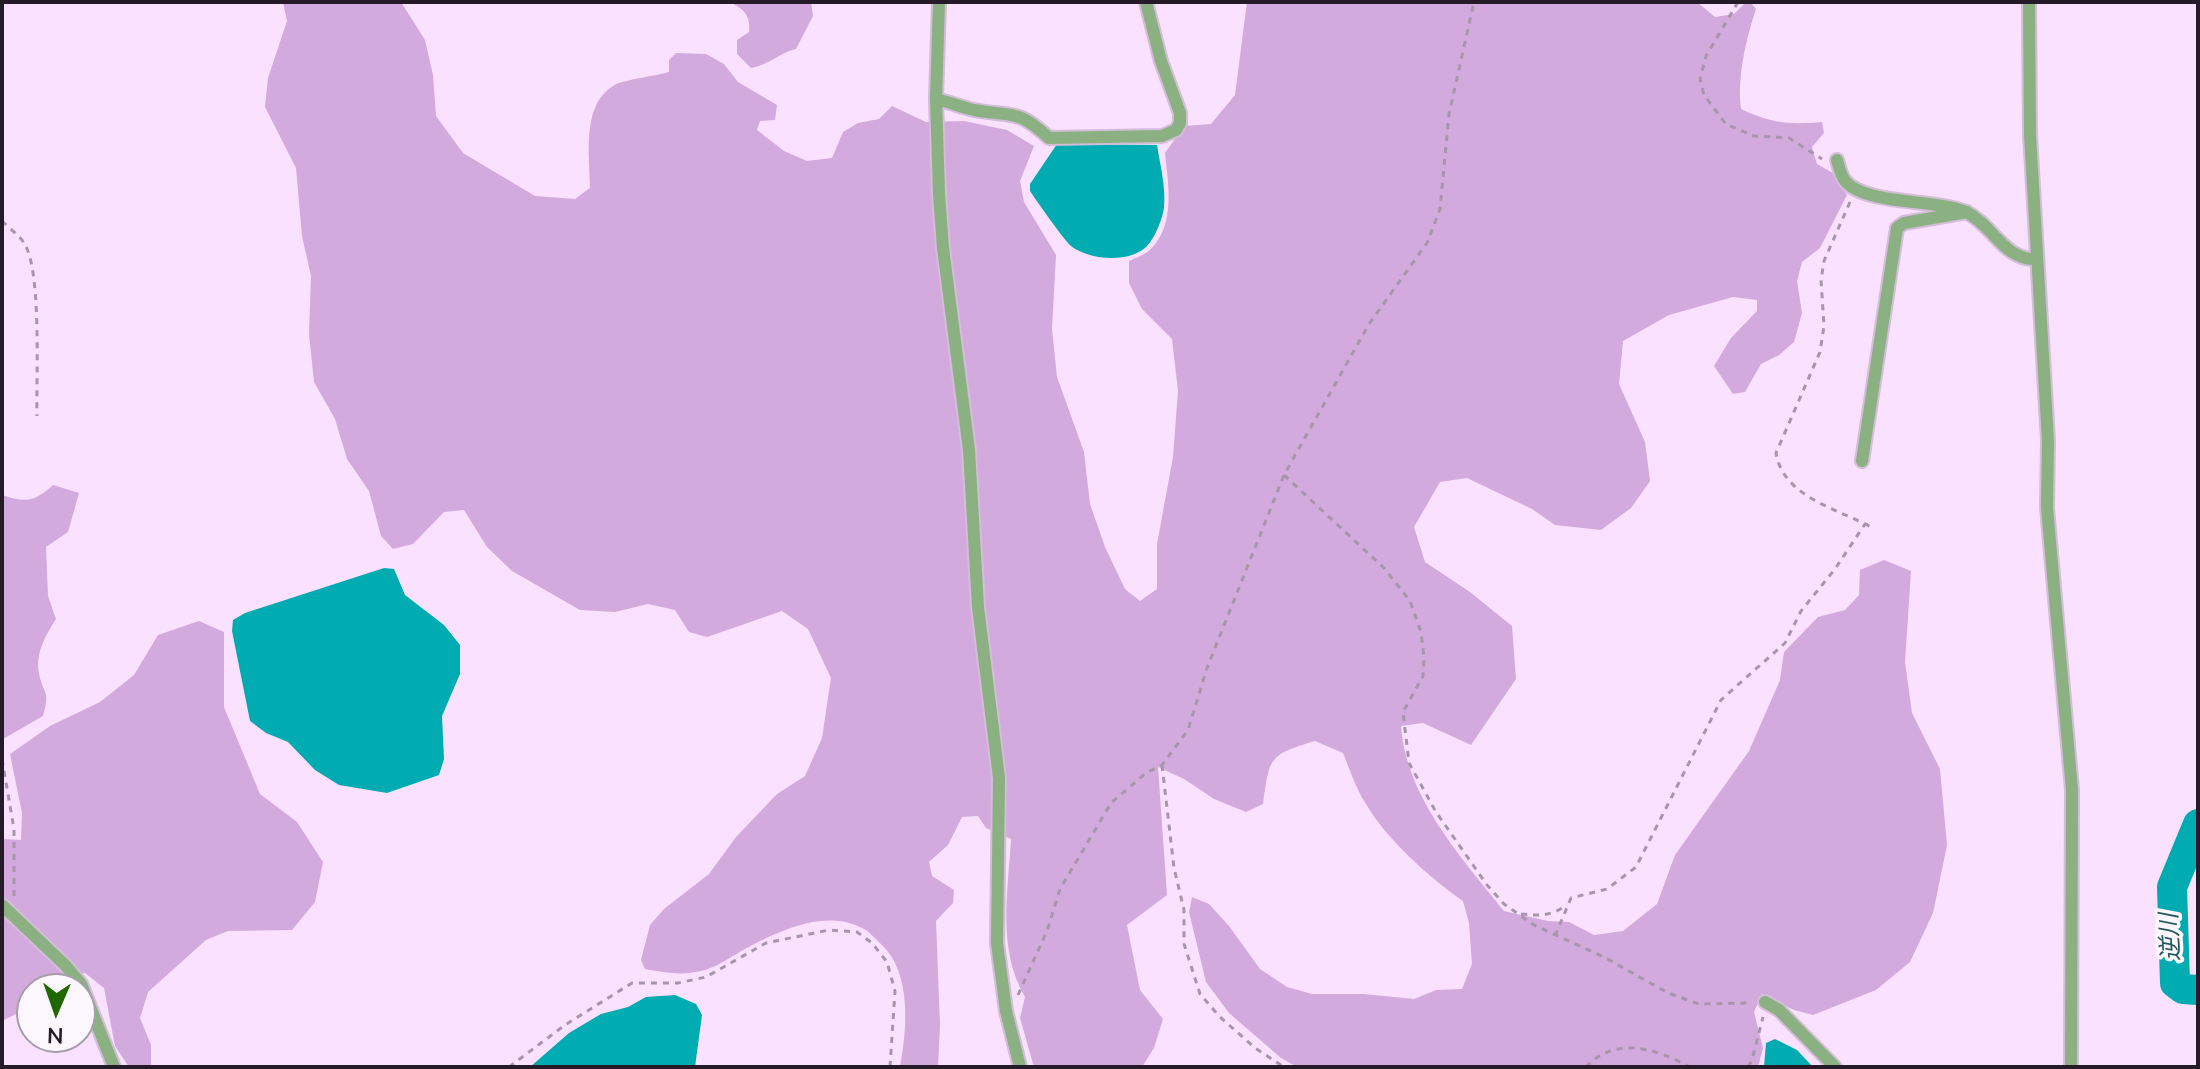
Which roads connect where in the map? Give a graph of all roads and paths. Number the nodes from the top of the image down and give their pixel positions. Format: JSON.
{"nodes":[{"id":1,"x":939,"y":2,"type":"edge"},
{"id":2,"x":1146,"y":2,"type":"edge"},
{"id":3,"x":1474,"y":2,"type":"edge"},
{"id":4,"x":1738,"y":2,"type":"edge"},
{"id":5,"x":2029,"y":2,"type":"edge"},
{"id":6,"x":936,"y":99,"type":"junction"},
{"id":7,"x":1837,"y":160,"type":"joint"},
{"id":8,"x":1856,"y":189,"type":"junction"},
{"id":9,"x":1967,"y":212,"type":"junction"},
{"id":10,"x":2,"y":221,"type":"edge"},
{"id":11,"x":2035,"y":259,"type":"junction"},
{"id":12,"x":37,"y":416,"type":"dead end"},
{"id":13,"x":1862,"y":461,"type":"dead end"},
{"id":14,"x":1284,"y":475,"type":"junction"},
{"id":15,"x":1865,"y":524,"type":"junction"},
{"id":16,"x":1871,"y":527,"type":"dead end"},
{"id":17,"x":2,"y":759,"type":"edge"},
{"id":18,"x":1162,"y":765,"type":"junction"},
{"id":19,"x":2,"y":905,"type":"edge"},
{"id":20,"x":1567,"y":905,"type":"junction"},
{"id":21,"x":1517,"y":914,"type":"junction"},
{"id":22,"x":14,"y":916,"type":"junction"},
{"id":23,"x":1555,"y":936,"type":"junction"},
{"id":24,"x":1765,"y":1002,"type":"junction"},
{"id":25,"x":1006,"y":1011,"type":"junction"},
{"id":26,"x":114,"y":1067,"type":"edge"},
{"id":27,"x":509,"y":1067,"type":"edge"},
{"id":28,"x":890,"y":1067,"type":"edge"},
{"id":29,"x":1020,"y":1067,"type":"edge"},
{"id":30,"x":1284,"y":1067,"type":"edge"},
{"id":31,"x":1586,"y":1067,"type":"edge"},
{"id":32,"x":1690,"y":1067,"type":"edge"},
{"id":33,"x":1748,"y":1067,"type":"edge"},
{"id":34,"x":1835,"y":1067,"type":"edge"},
{"id":35,"x":2071,"y":1067,"type":"edge"}],
"edges":[{"from":1,"to":6,"type":"street"},
{"from":2,"to":6,"type":"street"},
{"from":3,"to":14,"type":"path"},
{"from":4,"to":7,"type":"path"},
{"from":5,"to":11,"type":"street"},
{"from":6,"to":25,"type":"street"},
{"from":7,"to":8,"type":"street"},
{"from":8,"to":9,"type":"street"},
{"from":8,"to":15,"type":"path"},
{"from":9,"to":11,"type":"street"},
{"from":9,"to":13,"type":"street"},
{"from":10,"to":12,"type":"path"},
{"from":11,"to":35,"type":"street"},
{"from":14,"to":18,"type":"path"},
{"from":14,"to":21,"type":"path"},
{"from":15,"to":16,"type":"path"},
{"from":15,"to":20,"type":"path"},
{"from":17,"to":22,"type":"path"},
{"from":18,"to":25,"type":"path"},
{"from":18,"to":30,"type":"path"},
{"from":19,"to":22,"type":"street"},
{"from":20,"to":21,"type":"path"},
{"from":20,"to":23,"type":"path"},
{"from":21,"to":23,"type":"path"},
{"from":22,"to":26,"type":"street"},
{"from":23,"to":24,"type":"path"},
{"from":24,"to":33,"type":"path"},
{"from":24,"to":34,"type":"street"},
{"from":25,"to":29,"type":"street"},
{"from":27,"to":28,"type":"path"},
{"from":31,"to":32,"type":"path"}]}
